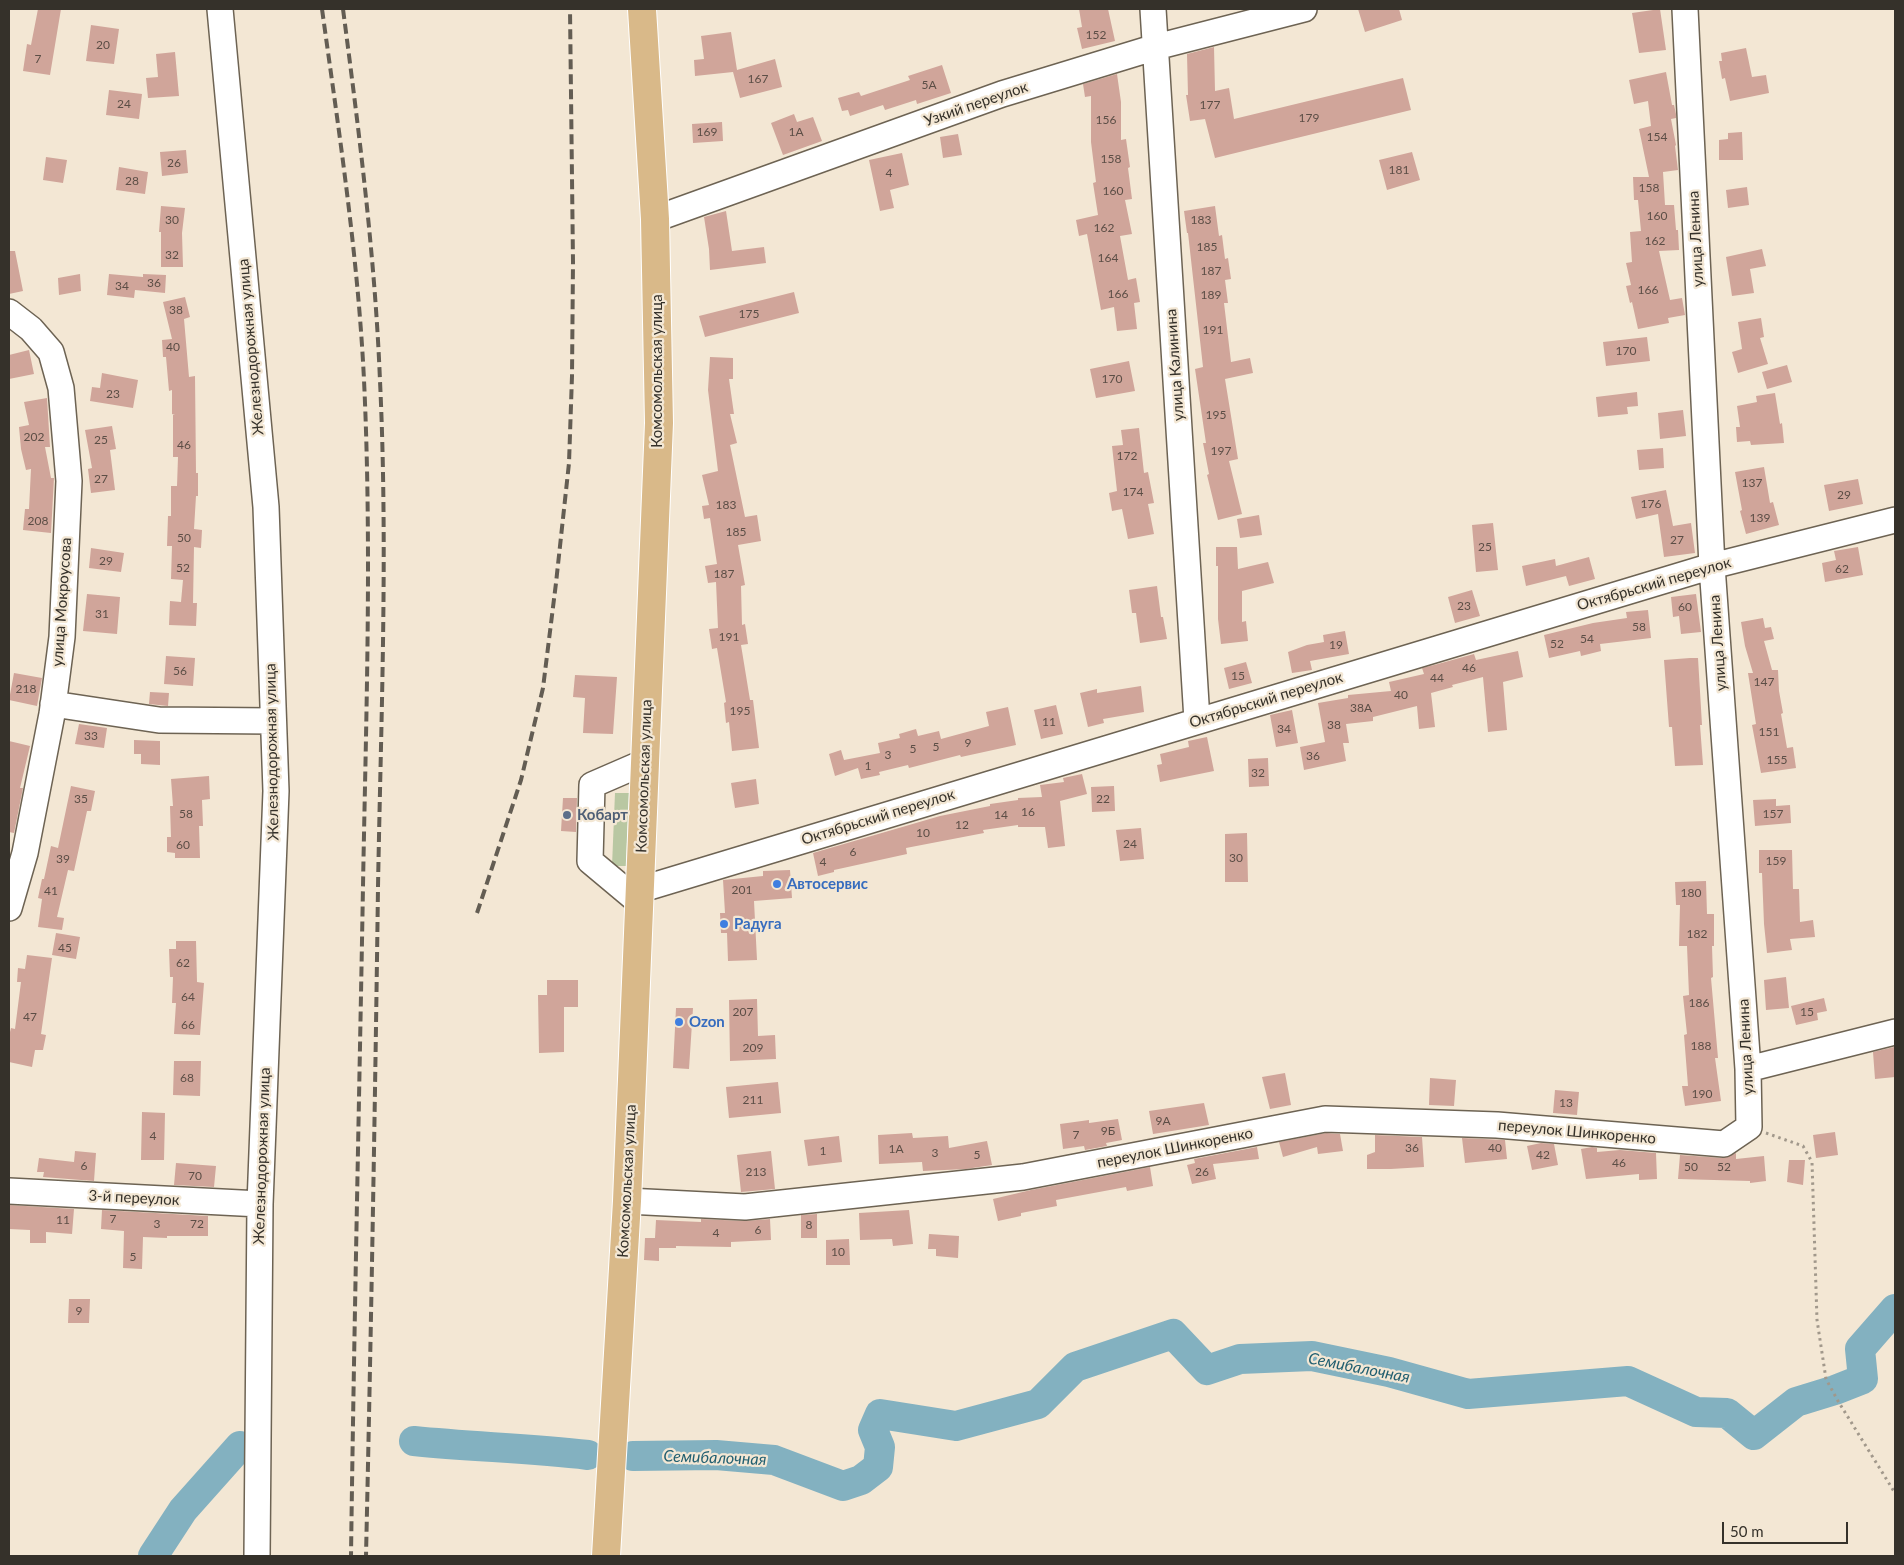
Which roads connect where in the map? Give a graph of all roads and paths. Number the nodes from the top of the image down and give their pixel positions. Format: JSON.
{"nodes":[{"id":1,"x":220,"y":9,"type":"edge"},
{"id":2,"x":642,"y":9,"type":"edge"},
{"id":3,"x":1153,"y":9,"type":"edge"},
{"id":4,"x":1304,"y":9,"type":"edge"},
{"id":5,"x":1685,"y":9,"type":"edge"},
{"id":6,"x":1156,"y":47,"type":"junction"},
{"id":7,"x":655,"y":219,"type":"junction"},
{"id":8,"x":9,"y":312,"type":"edge"},
{"id":9,"x":1895,"y":520,"type":"edge"},
{"id":10,"x":1712,"y":566,"type":"junction"},
{"id":11,"x":53,"y":704,"type":"junction"},
{"id":12,"x":1197,"y":720,"type":"junction"},
{"id":13,"x":273,"y":721,"type":"junction"},
{"id":14,"x":645,"y":762,"type":"junction"},
{"id":15,"x":639,"y":896,"type":"junction"},
{"id":16,"x":9,"y":908,"type":"edge"},
{"id":17,"x":1895,"y":1032,"type":"edge"},
{"id":18,"x":1748,"y":1069,"type":"junction"},
{"id":19,"x":1749,"y":1127,"type":"junction"},
{"id":20,"x":9,"y":1191,"type":"edge"},
{"id":21,"x":627,"y":1200,"type":"junction"},
{"id":22,"x":260,"y":1204,"type":"junction"},
{"id":23,"x":1895,"y":1493,"type":"edge"},
{"id":24,"x":606,"y":1550,"type":"edge"},
{"id":25,"x":257,"y":1556,"type":"edge"}],
"edges":[{"from":1,"to":13,"type":"street","name":"Железнодорожная улица"},
{"from":2,"to":7,"type":"main road","name":"Комсомольская улица"},
{"from":3,"to":6,"type":"street","name":"улица Калинина"},
{"from":4,"to":6,"type":"street","name":"Узкий переулок"},
{"from":5,"to":10,"type":"street","name":"улица Ленина"},
{"from":6,"to":7,"type":"street","name":"Узкий переулок"},
{"from":6,"to":12,"type":"street","name":"улица Калинина"},
{"from":7,"to":14,"type":"main road","name":"Комсомольская улица"},
{"from":8,"to":11,"type":"street","name":"улица Мокроусова"},
{"from":9,"to":10,"type":"street","name":"Октябрьский переулок"},
{"from":10,"to":12,"type":"street","name":"Октябрьский переулок"},
{"from":10,"to":18,"type":"street","name":"улица Ленина"},
{"from":11,"to":13,"type":"street"},
{"from":11,"to":16,"type":"street","name":"улица Мокроусова"},
{"from":12,"to":15,"type":"street","name":"Октябрьский переулок"},
{"from":13,"to":22,"type":"street","name":"Железнодорожная улица"},
{"from":14,"to":15,"type":"main road","name":"Комсомольская улица"},
{"from":14,"to":15,"type":"street"},
{"from":15,"to":21,"type":"main road","name":"Комсомольская улица"},
{"from":17,"to":18,"type":"street"},
{"from":18,"to":19,"type":"street","name":"улица Ленина"},
{"from":19,"to":21,"type":"street","name":"переулок Шинкоренко"},
{"from":19,"to":23,"type":"path"},
{"from":20,"to":22,"type":"street","name":"3-й переулок"},
{"from":21,"to":24,"type":"main road","name":"Комсомольская улица"},
{"from":22,"to":25,"type":"street","name":"Железнодорожная улица"}]}
